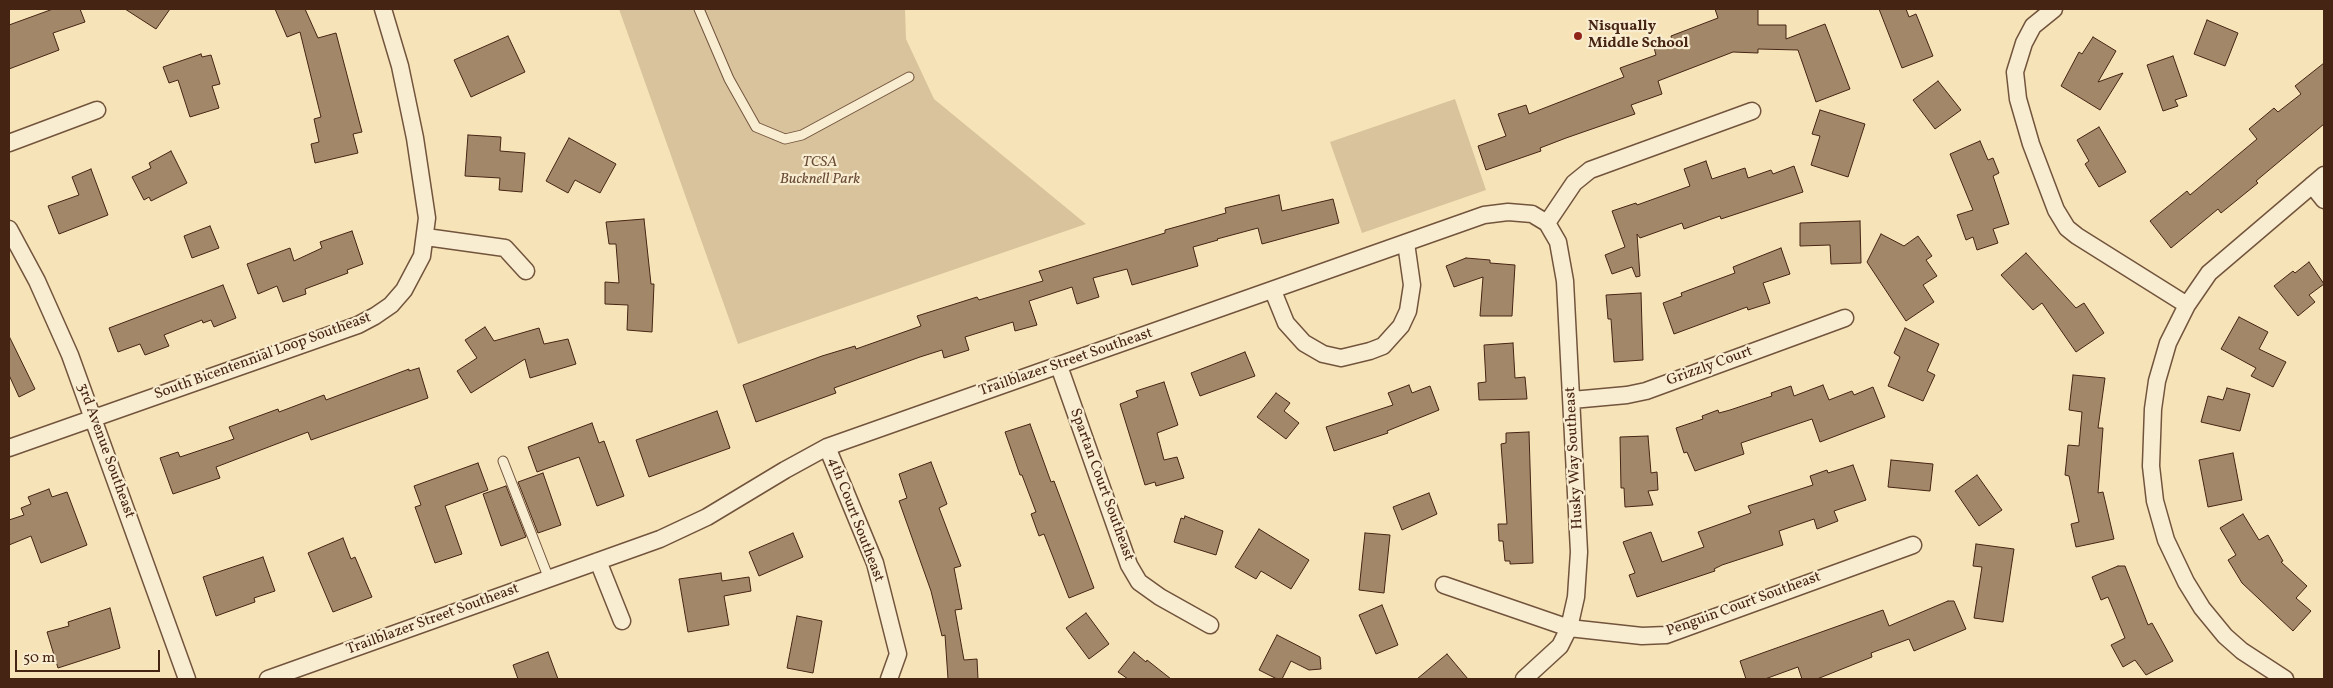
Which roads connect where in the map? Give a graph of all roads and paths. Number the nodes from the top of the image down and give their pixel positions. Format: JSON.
{"nodes":[{"id":1,"x":383,"y":9,"type":"edge"},
{"id":2,"x":699,"y":9,"type":"edge"},
{"id":3,"x":2054,"y":9,"type":"edge"},
{"id":4,"x":909,"y":77,"type":"dead end"},
{"id":5,"x":97,"y":110,"type":"dead end"},
{"id":6,"x":1752,"y":110,"type":"dead end"},
{"id":7,"x":9,"y":143,"type":"edge"},
{"id":8,"x":2318,"y":180,"type":"edge"},
{"id":9,"x":2324,"y":200,"type":"edge"},
{"id":10,"x":1547,"y":223,"type":"junction"},
{"id":11,"x":9,"y":229,"type":"edge"},
{"id":12,"x":426,"y":237,"type":"junction"},
{"id":13,"x":1406,"y":243,"type":"junction"},
{"id":14,"x":526,"y":271,"type":"dead end"},
{"id":15,"x":1273,"y":291,"type":"junction"},
{"id":16,"x":2187,"y":305,"type":"junction"},
{"id":17,"x":1845,"y":318,"type":"dead end"},
{"id":18,"x":1059,"y":366,"type":"junction"},
{"id":19,"x":1572,"y":400,"type":"junction"},
{"id":20,"x":94,"y":418,"type":"junction"},
{"id":21,"x":827,"y":447,"type":"junction"},
{"id":22,"x":9,"y":448,"type":"edge"},
{"id":23,"x":503,"y":461,"type":"dead end"},
{"id":24,"x":1914,"y":545,"type":"dead end"},
{"id":25,"x":598,"y":561,"type":"junction"},
{"id":26,"x":549,"y":579,"type":"junction"},
{"id":27,"x":1444,"y":586,"type":"dead end"},
{"id":28,"x":622,"y":621,"type":"dead end"},
{"id":29,"x":1210,"y":626,"type":"dead end"},
{"id":30,"x":1569,"y":628,"type":"junction"},
{"id":31,"x":187,"y":679,"type":"edge"},
{"id":32,"x":268,"y":679,"type":"edge"},
{"id":33,"x":889,"y":679,"type":"edge"},
{"id":34,"x":1524,"y":679,"type":"edge"},
{"id":35,"x":2285,"y":679,"type":"edge"}],
"edges":[{"from":1,"to":12,"type":"street","name":"South Bicentennial Loop Southeast"},
{"from":2,"to":4,"type":"lane"},
{"from":3,"to":16,"type":"street"},
{"from":5,"to":7,"type":"street"},
{"from":6,"to":10,"type":"street"},
{"from":8,"to":9,"type":"street"},
{"from":8,"to":16,"type":"street"},
{"from":10,"to":13,"type":"street","name":"Trailblazer Street Southeast"},
{"from":10,"to":19,"type":"street","name":"Husky Way Southeast"},
{"from":11,"to":20,"type":"street","name":"3rd Avenue Southeast"},
{"from":12,"to":14,"type":"street"},
{"from":12,"to":20,"type":"street","name":"South Bicentennial Loop Southeast"},
{"from":13,"to":15,"type":"street","name":"Trailblazer Street Southeast"},
{"from":13,"to":15,"type":"street"},
{"from":15,"to":18,"type":"street","name":"Trailblazer Street Southeast"},
{"from":16,"to":35,"type":"street"},
{"from":17,"to":19,"type":"street","name":"Grizzly Court"},
{"from":18,"to":21,"type":"street","name":"Trailblazer Street Southeast"},
{"from":18,"to":29,"type":"street","name":"Spartan Court Southeast"},
{"from":19,"to":30,"type":"street","name":"Husky Way Southeast"},
{"from":20,"to":22,"type":"street","name":"South Bicentennial Loop Southeast"},
{"from":20,"to":31,"type":"street","name":"3rd Avenue Southeast"},
{"from":21,"to":25,"type":"street","name":"Trailblazer Street Southeast"},
{"from":21,"to":33,"type":"street","name":"4th Court Southeast"},
{"from":23,"to":26,"type":"lane"},
{"from":24,"to":30,"type":"street","name":"Penguin Court Southeast"},
{"from":25,"to":26,"type":"street","name":"Trailblazer Street Southeast"},
{"from":25,"to":28,"type":"street"},
{"from":26,"to":32,"type":"street","name":"Trailblazer Street Southeast"},
{"from":27,"to":30,"type":"street","name":"Penguin Court Southeast"},
{"from":30,"to":34,"type":"street","name":"Husky Way Southeast"}]}
